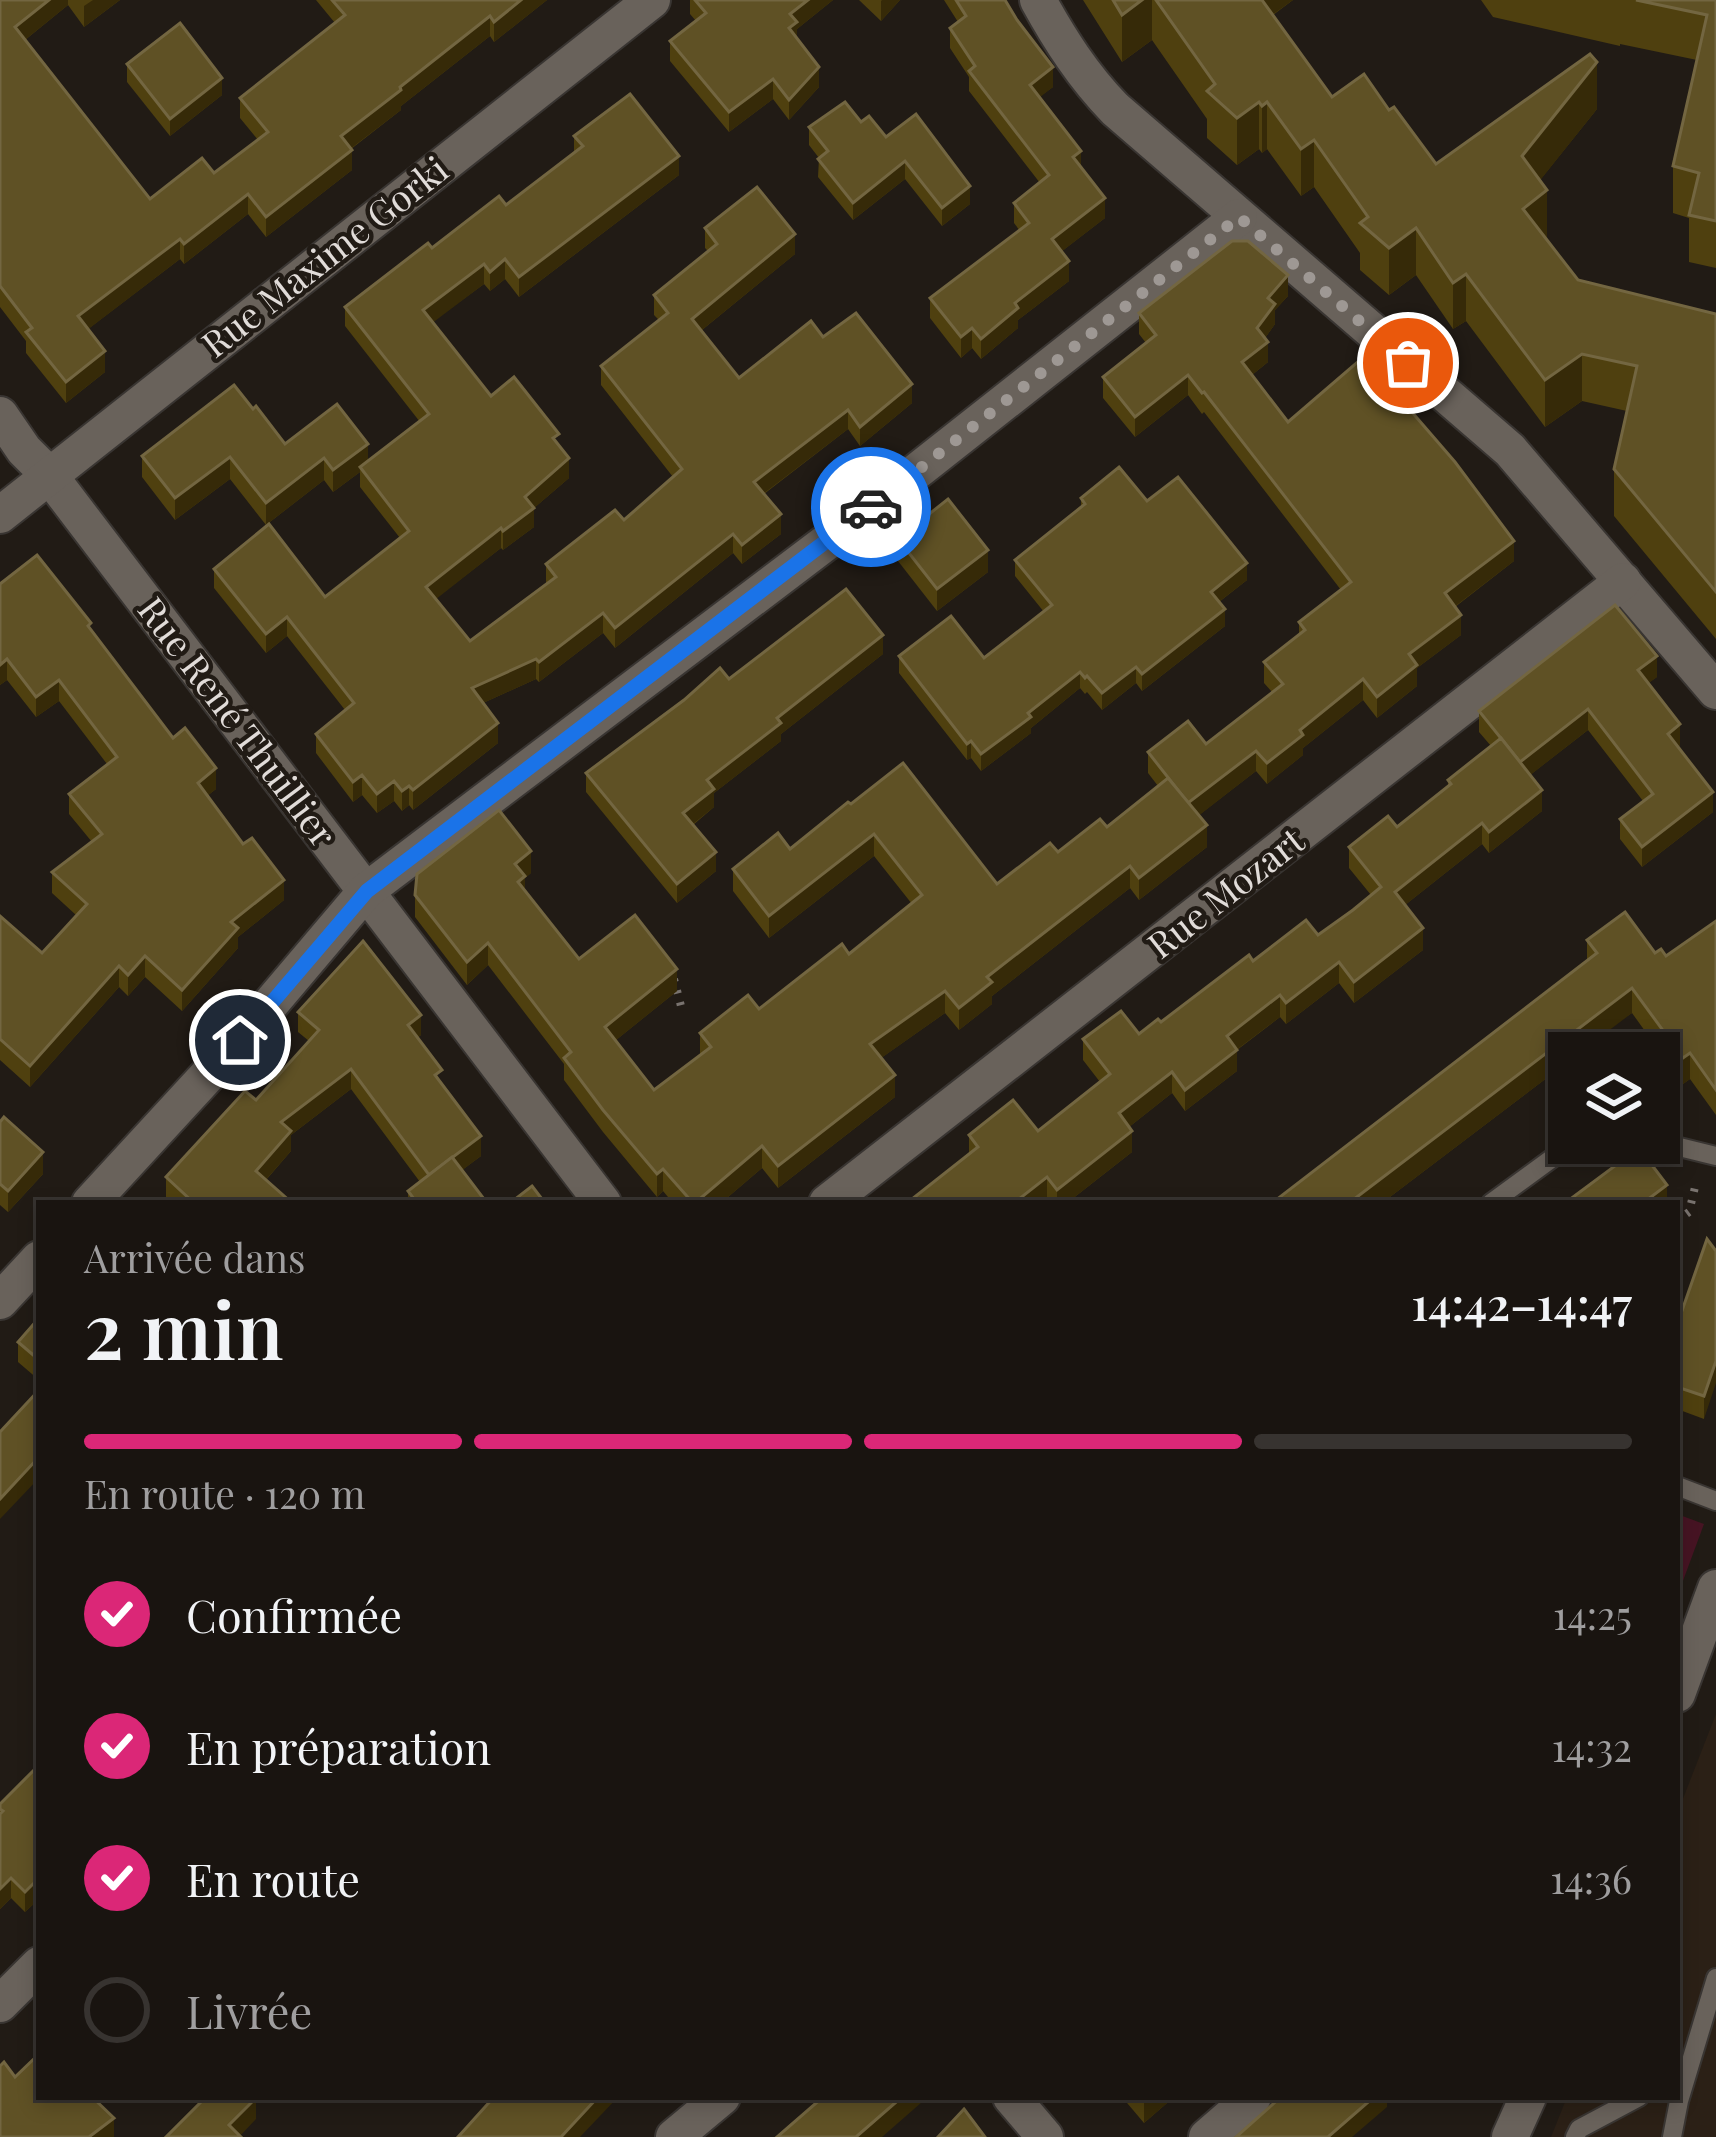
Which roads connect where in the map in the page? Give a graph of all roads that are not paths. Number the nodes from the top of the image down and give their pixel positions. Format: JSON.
{"nodes":[{"id":1,"x":652,"y":0,"type":"edge"},
{"id":2,"x":1038,"y":0,"type":"edge"},
{"id":3,"x":1239,"y":217,"type":"junction"},
{"id":4,"x":0,"y":415,"type":"edge"},
{"id":5,"x":49,"y":475,"type":"junction"},
{"id":6,"x":0,"y":515,"type":"edge"},
{"id":7,"x":1623,"y":581,"type":"junction"},
{"id":8,"x":1716,"y":692,"type":"edge"},
{"id":9,"x":367,"y":891,"type":"junction"},
{"id":10,"x":1680,"y":1147,"type":"edge"},
{"id":11,"x":1710,"y":1154,"type":"edge"},
{"id":12,"x":1548,"y":1161,"type":"edge"},
{"id":13,"x":93,"y":1200,"type":"edge"},
{"id":14,"x":601,"y":1200,"type":"edge"},
{"id":15,"x":831,"y":1200,"type":"edge"},
{"id":16,"x":1495,"y":1200,"type":"edge"},
{"id":17,"x":36,"y":1262,"type":"edge"},
{"id":18,"x":0,"y":1301,"type":"edge"},
{"id":19,"x":1680,"y":1487,"type":"edge"},
{"id":20,"x":1716,"y":1501,"type":"edge"},
{"id":21,"x":1716,"y":1588,"type":"edge"},
{"id":22,"x":1680,"y":1686,"type":"edge"},
{"id":23,"x":36,"y":1968,"type":"edge"},
{"id":24,"x":1716,"y":1978,"type":"edge"},
{"id":25,"x":0,"y":2004,"type":"edge"},
{"id":26,"x":1682,"y":2079,"type":"edge"},
{"id":27,"x":718,"y":2100,"type":"edge"},
{"id":28,"x":1014,"y":2100,"type":"edge"},
{"id":29,"x":1250,"y":2100,"type":"edge"},
{"id":30,"x":1527,"y":2100,"type":"edge"},
{"id":31,"x":1634,"y":2100,"type":"edge"},
{"id":32,"x":1678,"y":2100,"type":"edge"},
{"id":33,"x":674,"y":2137,"type":"edge"},
{"id":34,"x":1045,"y":2137,"type":"edge"},
{"id":35,"x":1208,"y":2137,"type":"edge"},
{"id":36,"x":1510,"y":2137,"type":"edge"},
{"id":37,"x":1575,"y":2137,"type":"edge"},
{"id":38,"x":1672,"y":2137,"type":"edge"}],
"edges":[{"from":1,"to":5,"type":"street","name":"Rue Maxime Gorki"},
{"from":2,"to":3,"type":"street"},
{"from":3,"to":7,"type":"street"},
{"from":3,"to":9,"type":"street"},
{"from":4,"to":5,"type":"street","name":"Rue René Thuillier"},
{"from":5,"to":6,"type":"street","name":"Rue Maxime Gorki"},
{"from":5,"to":9,"type":"street","name":"Rue René Thuillier"},
{"from":7,"to":8,"type":"street"},
{"from":7,"to":15,"type":"street","name":"Rue Mozart"},
{"from":9,"to":13,"type":"street"},
{"from":9,"to":14,"type":"street","name":"Rue René Thuillier"},
{"from":10,"to":11,"type":"lane"},
{"from":12,"to":16,"type":"lane"},
{"from":17,"to":18,"type":"street"},
{"from":19,"to":20,"type":"lane"},
{"from":21,"to":22,"type":"street"},
{"from":23,"to":25,"type":"street"},
{"from":24,"to":26,"type":"lane"},
{"from":27,"to":33,"type":"street"},
{"from":28,"to":34,"type":"street"},
{"from":29,"to":35,"type":"street"},
{"from":30,"to":36,"type":"street"},
{"from":31,"to":37,"type":"lane"},
{"from":32,"to":38,"type":"lane"}]}
